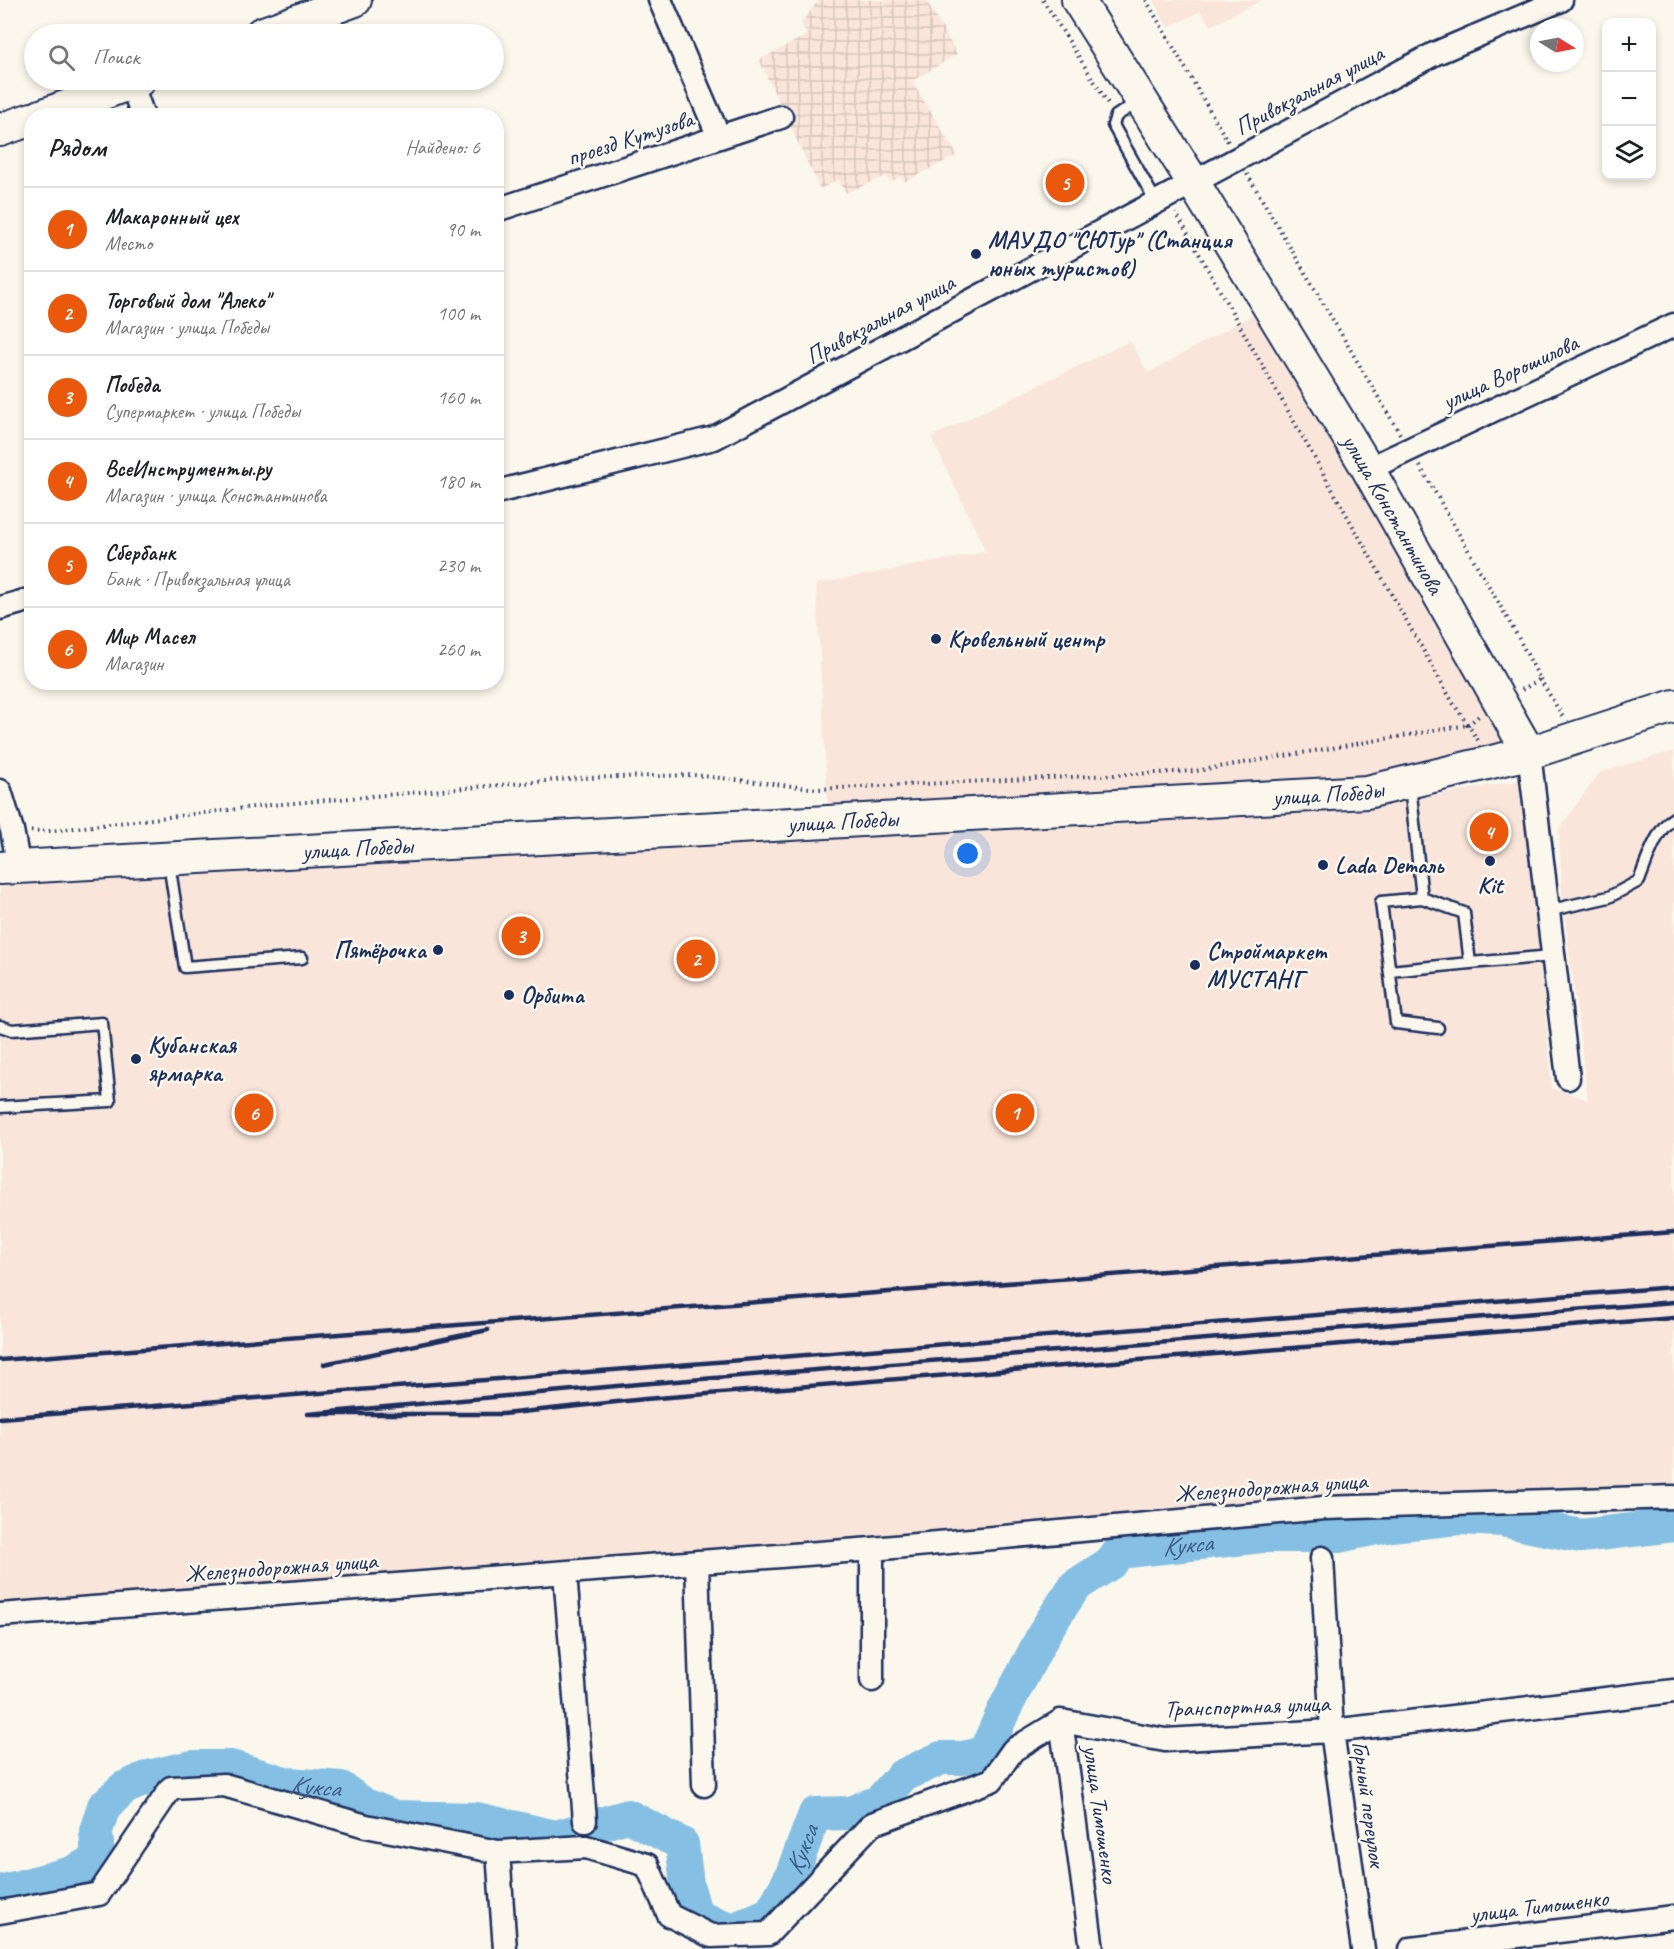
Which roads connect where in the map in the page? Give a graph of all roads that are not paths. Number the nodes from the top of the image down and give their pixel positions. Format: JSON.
{"nodes":[{"id":1,"x":355,"y":0,"type":"edge"},
{"id":2,"x":660,"y":0,"type":"edge"},
{"id":3,"x":1078,"y":0,"type":"edge"},
{"id":4,"x":1561,"y":0,"type":"edge"},
{"id":5,"x":289,"y":24,"type":"edge"},
{"id":6,"x":111,"y":90,"type":"edge"},
{"id":7,"x":137,"y":90,"type":"edge"},
{"id":8,"x":1128,"y":107,"type":"junction"},
{"id":9,"x":62,"y":108,"type":"edge"},
{"id":10,"x":141,"y":108,"type":"edge"},
{"id":11,"x":781,"y":117,"type":"dead end"},
{"id":12,"x":24,"y":122,"type":"edge"},
{"id":13,"x":0,"y":129,"type":"edge"},
{"id":14,"x":719,"y":137,"type":"junction"},
{"id":15,"x":1172,"y":194,"type":"junction"},
{"id":16,"x":504,"y":207,"type":"edge"},
{"id":17,"x":1674,"y":325,"type":"edge"},
{"id":18,"x":1368,"y":468,"type":"junction"},
{"id":19,"x":504,"y":490,"type":"edge"},
{"id":20,"x":24,"y":600,"type":"edge"},
{"id":21,"x":0,"y":608,"type":"edge"},
{"id":22,"x":1674,"y":706,"type":"edge"},
{"id":23,"x":1529,"y":753,"type":"junction"},
{"id":24,"x":1410,"y":781,"type":"junction"},
{"id":25,"x":0,"y":791,"type":"edge"},
{"id":26,"x":1674,"y":818,"type":"edge"},
{"id":27,"x":168,"y":859,"type":"junction"},
{"id":28,"x":10,"y":868,"type":"edge"},
{"id":29,"x":1422,"y":898,"type":"junction"},
{"id":30,"x":1547,"y":911,"type":"junction"},
{"id":31,"x":1552,"y":956,"type":"junction"},
{"id":32,"x":302,"y":958,"type":"dead end"},
{"id":33,"x":1470,"y":963,"type":"junction"},
{"id":34,"x":1390,"y":971,"type":"junction"},
{"id":35,"x":0,"y":1026,"type":"edge"},
{"id":36,"x":1438,"y":1028,"type":"dead end"},
{"id":37,"x":1568,"y":1078,"type":"dead end"},
{"id":38,"x":0,"y":1107,"type":"edge"},
{"id":39,"x":1674,"y":1497,"type":"edge"},
{"id":40,"x":872,"y":1549,"type":"junction"},
{"id":41,"x":1322,"y":1558,"type":"dead end"},
{"id":42,"x":697,"y":1562,"type":"junction"},
{"id":43,"x":565,"y":1573,"type":"junction"},
{"id":44,"x":0,"y":1615,"type":"edge"},
{"id":45,"x":872,"y":1680,"type":"dead end"},
{"id":46,"x":1674,"y":1690,"type":"edge"},
{"id":47,"x":1061,"y":1721,"type":"junction"},
{"id":48,"x":1332,"y":1731,"type":"junction"},
{"id":49,"x":704,"y":1785,"type":"dead end"},
{"id":50,"x":585,"y":1821,"type":"dead end"},
{"id":51,"x":498,"y":1852,"type":"junction"},
{"id":52,"x":0,"y":1912,"type":"edge"},
{"id":53,"x":1674,"y":1917,"type":"edge"},
{"id":54,"x":505,"y":1949,"type":"edge"},
{"id":55,"x":1092,"y":1949,"type":"edge"},
{"id":56,"x":1363,"y":1949,"type":"edge"},
{"id":57,"x":1411,"y":1949,"type":"edge"}],
"edges":[{"from":1,"to":5,"type":"street"},
{"from":2,"to":14,"type":"street"},
{"from":3,"to":8,"type":"street","name":"улица Константинова"},
{"from":4,"to":15,"type":"street","name":"Привокзальная улица"},
{"from":6,"to":9,"type":"street"},
{"from":7,"to":10,"type":"street"},
{"from":8,"to":15,"type":"street","name":"улица Константинова"},
{"from":8,"to":15,"type":"lane"},
{"from":11,"to":14,"type":"street","name":"проезд Кутузова"},
{"from":12,"to":13,"type":"street"},
{"from":14,"to":16,"type":"street","name":"проезд Кутузова"},
{"from":15,"to":18,"type":"street","name":"улица Константинова"},
{"from":15,"to":19,"type":"street","name":"Привокзальная улица"},
{"from":17,"to":18,"type":"street","name":"улица Ворошилова"},
{"from":18,"to":23,"type":"street","name":"улица Константинова"},
{"from":20,"to":21,"type":"street"},
{"from":22,"to":23,"type":"street","name":"улица Победы"},
{"from":23,"to":24,"type":"street","name":"улица Победы"},
{"from":23,"to":30,"type":"street","name":"улица Константинова"},
{"from":24,"to":27,"type":"street","name":"улица Победы"},
{"from":24,"to":29,"type":"lane"},
{"from":25,"to":28,"type":"street"},
{"from":26,"to":30,"type":"lane"},
{"from":27,"to":28,"type":"street","name":"улица Победы"},
{"from":27,"to":32,"type":"lane"},
{"from":29,"to":33,"type":"lane"},
{"from":29,"to":34,"type":"lane"},
{"from":30,"to":31,"type":"street","name":"улица Константинова"},
{"from":31,"to":33,"type":"lane"},
{"from":31,"to":37,"type":"street","name":"улица Константинова"},
{"from":33,"to":34,"type":"lane"},
{"from":34,"to":36,"type":"lane"},
{"from":35,"to":38,"type":"lane"},
{"from":39,"to":40,"type":"street","name":"Железнодорожная улица"},
{"from":40,"to":42,"type":"street","name":"Железнодорожная улица"},
{"from":40,"to":45,"type":"street"},
{"from":41,"to":48,"type":"street","name":"Горный переулок"},
{"from":42,"to":43,"type":"street","name":"Железнодорожная улица"},
{"from":42,"to":49,"type":"street"},
{"from":43,"to":44,"type":"street","name":"Железнодорожная улица"},
{"from":43,"to":50,"type":"street"},
{"from":46,"to":48,"type":"street","name":"Транспортная улица"},
{"from":47,"to":48,"type":"street","name":"Транспортная улица"},
{"from":47,"to":51,"type":"street"},
{"from":47,"to":55,"type":"street","name":"улица Тимошенко"},
{"from":48,"to":56,"type":"street","name":"Горный переулок"},
{"from":51,"to":52,"type":"street"},
{"from":51,"to":54,"type":"street"},
{"from":53,"to":57,"type":"street","name":"улица Тимошенко"}]}
